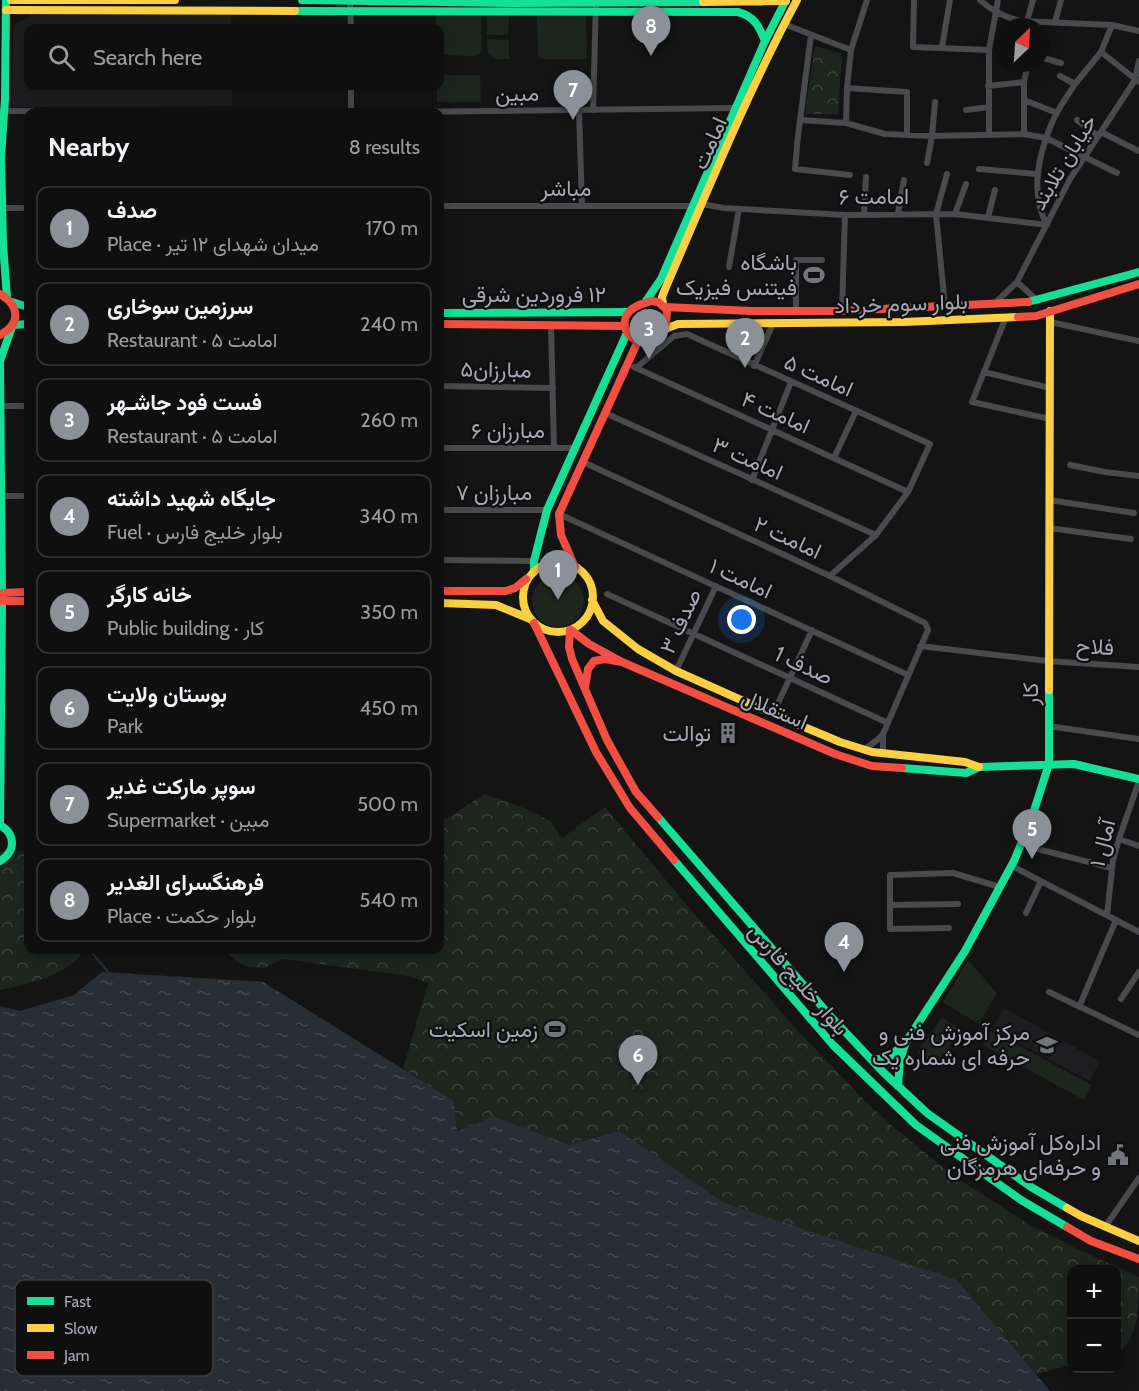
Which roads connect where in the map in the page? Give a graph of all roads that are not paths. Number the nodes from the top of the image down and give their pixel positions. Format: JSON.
{"nodes":[{"id":1,"x":11,"y":0,"type":"edge"},
{"id":2,"x":32,"y":0,"type":"edge"},
{"id":3,"x":175,"y":0,"type":"edge"},
{"id":4,"x":302,"y":0,"type":"edge"},
{"id":5,"x":350,"y":0,"type":"edge"},
{"id":6,"x":786,"y":0,"type":"edge"},
{"id":7,"x":797,"y":0,"type":"edge"},
{"id":8,"x":867,"y":0,"type":"edge"},
{"id":9,"x":914,"y":0,"type":"edge"},
{"id":10,"x":950,"y":0,"type":"edge"},
{"id":11,"x":980,"y":0,"type":"edge"},
{"id":12,"x":998,"y":0,"type":"edge"},
{"id":13,"x":1033,"y":0,"type":"edge"},
{"id":14,"x":1061,"y":0,"type":"edge"},
{"id":15,"x":596,"y":1,"type":"edge"},
{"id":16,"x":6,"y":5,"type":"edge"},
{"id":17,"x":350,"y":11,"type":"junction"},
{"id":18,"x":995,"y":12,"type":"junction"},
{"id":19,"x":595,"y":13,"type":"junction"},
{"id":20,"x":1008,"y":18,"type":"edge"},
{"id":21,"x":1028,"y":18,"type":"edge"},
{"id":22,"x":1055,"y":22,"type":"junction"},
{"id":23,"x":1049,"y":23,"type":"edge"},
{"id":24,"x":351,"y":24,"type":"edge"},
{"id":25,"x":784,"y":24,"type":"junction"},
{"id":26,"x":1112,"y":25,"type":"junction"},
{"id":27,"x":1139,"y":31,"type":"edge"},
{"id":28,"x":811,"y":35,"type":"junction"},
{"id":29,"x":765,"y":41,"type":"junction"},
{"id":30,"x":942,"y":47,"type":"junction"},
{"id":31,"x":852,"y":50,"type":"junction"},
{"id":32,"x":989,"y":50,"type":"junction"},
{"id":33,"x":1101,"y":52,"type":"junction"},
{"id":34,"x":1049,"y":60,"type":"edge"},
{"id":35,"x":1139,"y":61,"type":"edge"},
{"id":36,"x":1061,"y":63,"type":"dead end"},
{"id":37,"x":1026,"y":72,"type":"edge"},
{"id":38,"x":1060,"y":76,"type":"dead end"},
{"id":39,"x":1137,"y":81,"type":"edge"},
{"id":40,"x":1024,"y":82,"type":"junction"},
{"id":41,"x":1075,"y":84,"type":"junction"},
{"id":42,"x":988,"y":86,"type":"junction"},
{"id":43,"x":847,"y":88,"type":"junction"},
{"id":44,"x":351,"y":90,"type":"edge"},
{"id":45,"x":1024,"y":100,"type":"junction"},
{"id":46,"x":935,"y":102,"type":"dead end"},
{"id":47,"x":989,"y":107,"type":"junction"},
{"id":48,"x":1,"y":108,"type":"edge"},
{"id":49,"x":351,"y":108,"type":"edge"},
{"id":50,"x":735,"y":108,"type":"junction"},
{"id":51,"x":24,"y":109,"type":"edge"},
{"id":52,"x":593,"y":110,"type":"junction"},
{"id":53,"x":966,"y":110,"type":"dead end"},
{"id":54,"x":579,"y":111,"type":"junction"},
{"id":55,"x":444,"y":112,"type":"edge"},
{"id":56,"x":1057,"y":112,"type":"junction"},
{"id":57,"x":800,"y":120,"type":"junction"},
{"id":58,"x":1077,"y":120,"type":"dead end"},
{"id":59,"x":846,"y":123,"type":"junction"},
{"id":60,"x":990,"y":134,"type":"junction"},
{"id":61,"x":1023,"y":134,"type":"junction"},
{"id":62,"x":1100,"y":134,"type":"junction"},
{"id":63,"x":907,"y":135,"type":"junction"},
{"id":64,"x":932,"y":136,"type":"junction"},
{"id":65,"x":1046,"y":138,"type":"junction"},
{"id":66,"x":1139,"y":152,"type":"edge"},
{"id":67,"x":1084,"y":156,"type":"junction"},
{"id":68,"x":927,"y":163,"type":"dead end"},
{"id":69,"x":979,"y":169,"type":"dead end"},
{"id":70,"x":1117,"y":173,"type":"dead end"},
{"id":71,"x":947,"y":174,"type":"dead end"},
{"id":72,"x":1037,"y":174,"type":"junction"},
{"id":73,"x":850,"y":175,"type":"dead end"},
{"id":74,"x":866,"y":177,"type":"dead end"},
{"id":75,"x":904,"y":180,"type":"dead end"},
{"id":76,"x":966,"y":184,"type":"dead end"},
{"id":77,"x":995,"y":190,"type":"dead end"},
{"id":78,"x":698,"y":205,"type":"junction"},
{"id":79,"x":444,"y":206,"type":"edge"},
{"id":80,"x":582,"y":206,"type":"junction"},
{"id":81,"x":2,"y":208,"type":"junction"},
{"id":82,"x":24,"y":208,"type":"edge"},
{"id":83,"x":739,"y":209,"type":"junction"},
{"id":84,"x":898,"y":213,"type":"junction"},
{"id":85,"x":936,"y":214,"type":"junction"},
{"id":86,"x":956,"y":214,"type":"junction"},
{"id":87,"x":845,"y":215,"type":"junction"},
{"id":88,"x":864,"y":215,"type":"junction"},
{"id":89,"x":988,"y":218,"type":"junction"},
{"id":90,"x":1047,"y":225,"type":"junction"},
{"id":91,"x":822,"y":260,"type":"dead end"},
{"id":92,"x":729,"y":267,"type":"dead end"},
{"id":93,"x":1139,"y":272,"type":"edge"},
{"id":94,"x":4,"y":273,"type":"junction"},
{"id":95,"x":0,"y":282,"type":"edge"},
{"id":96,"x":1017,"y":282,"type":"junction"},
{"id":97,"x":1139,"y":284,"type":"edge"},
{"id":98,"x":6,"y":297,"type":"edge"},
{"id":99,"x":646,"y":301,"type":"junction"},
{"id":100,"x":1038,"y":301,"type":"junction"},
{"id":101,"x":24,"y":305,"type":"edge"},
{"id":102,"x":993,"y":305,"type":"junction"},
{"id":103,"x":664,"y":306,"type":"junction"},
{"id":104,"x":945,"y":307,"type":"junction"},
{"id":105,"x":694,"y":309,"type":"junction"},
{"id":106,"x":796,"y":310,"type":"junction"},
{"id":107,"x":842,"y":311,"type":"junction"},
{"id":108,"x":1050,"y":311,"type":"junction"},
{"id":109,"x":628,"y":312,"type":"junction"},
{"id":110,"x":444,"y":313,"type":"edge"},
{"id":111,"x":599,"y":313,"type":"junction"},
{"id":112,"x":1006,"y":317,"type":"junction"},
{"id":113,"x":1050,"y":322,"type":"junction"},
{"id":114,"x":444,"y":324,"type":"edge"},
{"id":115,"x":600,"y":324,"type":"junction"},
{"id":116,"x":698,"y":324,"type":"junction"},
{"id":117,"x":773,"y":324,"type":"junction"},
{"id":118,"x":24,"y":325,"type":"edge"},
{"id":119,"x":551,"y":325,"type":"junction"},
{"id":120,"x":13,"y":326,"type":"junction"},
{"id":121,"x":623,"y":326,"type":"junction"},
{"id":122,"x":660,"y":331,"type":"junction"},
{"id":123,"x":0,"y":335,"type":"edge"},
{"id":124,"x":626,"y":335,"type":"junction"},
{"id":125,"x":638,"y":341,"type":"junction"},
{"id":126,"x":1139,"y":341,"type":"edge"},
{"id":127,"x":632,"y":366,"type":"junction"},
{"id":128,"x":754,"y":366,"type":"junction"},
{"id":129,"x":984,"y":372,"type":"junction"},
{"id":130,"x":0,"y":376,"type":"edge"},
{"id":131,"x":791,"y":382,"type":"junction"},
{"id":132,"x":444,"y":386,"type":"edge"},
{"id":133,"x":553,"y":388,"type":"junction"},
{"id":134,"x":1050,"y":388,"type":"junction"},
{"id":135,"x":0,"y":406,"type":"edge"},
{"id":136,"x":24,"y":406,"type":"edge"},
{"id":137,"x":856,"y":411,"type":"junction"},
{"id":138,"x":605,"y":413,"type":"junction"},
{"id":139,"x":1050,"y":419,"type":"junction"},
{"id":140,"x":772,"y":430,"type":"junction"},
{"id":141,"x":444,"y":448,"type":"edge"},
{"id":142,"x":554,"y":448,"type":"junction"},
{"id":143,"x":576,"y":448,"type":"junction"},
{"id":144,"x":834,"y":458,"type":"junction"},
{"id":145,"x":1,"y":460,"type":"edge"},
{"id":146,"x":583,"y":462,"type":"junction"},
{"id":147,"x":1070,"y":465,"type":"dead end"},
{"id":148,"x":1139,"y":476,"type":"edge"},
{"id":149,"x":752,"y":480,"type":"junction"},
{"id":150,"x":908,"y":492,"type":"junction"},
{"id":151,"x":2,"y":496,"type":"junction"},
{"id":152,"x":24,"y":496,"type":"edge"},
{"id":153,"x":1049,"y":500,"type":"junction"},
{"id":154,"x":444,"y":510,"type":"edge"},
{"id":155,"x":548,"y":510,"type":"junction"},
{"id":156,"x":1134,"y":513,"type":"dead end"},
{"id":157,"x":559,"y":514,"type":"junction"},
{"id":158,"x":544,"y":520,"type":"junction"},
{"id":159,"x":558,"y":525,"type":"junction"},
{"id":160,"x":1049,"y":528,"type":"junction"},
{"id":161,"x":1,"y":529,"type":"edge"},
{"id":162,"x":876,"y":535,"type":"junction"},
{"id":163,"x":1131,"y":538,"type":"dead end"},
{"id":164,"x":444,"y":560,"type":"edge"},
{"id":165,"x":534,"y":561,"type":"junction"},
{"id":166,"x":575,"y":567,"type":"junction"},
{"id":167,"x":532,"y":574,"type":"junction"},
{"id":168,"x":830,"y":576,"type":"junction"},
{"id":169,"x":716,"y":586,"type":"junction"},
{"id":170,"x":444,"y":591,"type":"edge"},
{"id":171,"x":24,"y":593,"type":"edge"},
{"id":172,"x":607,"y":594,"type":"dead end"},
{"id":173,"x":1,"y":597,"type":"edge"},
{"id":174,"x":24,"y":600,"type":"edge"},
{"id":175,"x":592,"y":600,"type":"junction"},
{"id":176,"x":444,"y":603,"type":"edge"},
{"id":177,"x":532,"y":621,"type":"junction"},
{"id":178,"x":571,"y":630,"type":"junction"},
{"id":179,"x":812,"y":630,"type":"junction"},
{"id":180,"x":694,"y":634,"type":"junction"},
{"id":181,"x":920,"y":646,"type":"junction"},
{"id":182,"x":1048,"y":661,"type":"junction"},
{"id":183,"x":622,"y":662,"type":"junction"},
{"id":184,"x":1139,"y":667,"type":"edge"},
{"id":185,"x":676,"y":671,"type":"junction"},
{"id":186,"x":908,"y":675,"type":"junction"},
{"id":187,"x":790,"y":678,"type":"junction"},
{"id":188,"x":584,"y":689,"type":"junction"},
{"id":189,"x":773,"y":714,"type":"junction"},
{"id":190,"x":888,"y":723,"type":"junction"},
{"id":191,"x":1047,"y":726,"type":"junction"},
{"id":192,"x":883,"y":734,"type":"junction"},
{"id":193,"x":1139,"y":739,"type":"edge"},
{"id":194,"x":864,"y":750,"type":"junction"},
{"id":195,"x":884,"y":754,"type":"junction"},
{"id":196,"x":1049,"y":764,"type":"junction"},
{"id":197,"x":979,"y":767,"type":"junction"},
{"id":198,"x":1139,"y":780,"type":"edge"},
{"id":199,"x":0,"y":825,"type":"edge"},
{"id":200,"x":1119,"y":839,"type":"junction"},
{"id":201,"x":1139,"y":846,"type":"edge"},
{"id":202,"x":1030,"y":847,"type":"dead end"},
{"id":203,"x":0,"y":861,"type":"edge"},
{"id":204,"x":1012,"y":866,"type":"junction"},
{"id":205,"x":1113,"y":868,"type":"junction"},
{"id":206,"x":1041,"y":881,"type":"junction"},
{"id":207,"x":1000,"y":887,"type":"junction"},
{"id":208,"x":958,"y":904,"type":"dead end"},
{"id":209,"x":890,"y":905,"type":"junction"},
{"id":210,"x":1026,"y":913,"type":"dead end"},
{"id":211,"x":1107,"y":915,"type":"junction"},
{"id":212,"x":1116,"y":920,"type":"junction"},
{"id":213,"x":950,"y":928,"type":"dead end"},
{"id":214,"x":1139,"y":932,"type":"edge"},
{"id":215,"x":1139,"y":972,"type":"edge"},
{"id":216,"x":1049,"y":992,"type":"dead end"},
{"id":217,"x":1120,"y":999,"type":"dead end"},
{"id":218,"x":1078,"y":1007,"type":"junction"},
{"id":219,"x":1139,"y":1035,"type":"edge"},
{"id":220,"x":906,"y":1042,"type":"junction"},
{"id":221,"x":872,"y":1060,"type":"junction"},
{"id":222,"x":898,"y":1086,"type":"junction"},
{"id":223,"x":1139,"y":1178,"type":"edge"},
{"id":224,"x":1105,"y":1227,"type":"junction"},
{"id":225,"x":1139,"y":1241,"type":"edge"},
{"id":226,"x":1139,"y":1259,"type":"edge"}],
"edges":[{"from":1,"to":2,"type":"street"},
{"from":2,"to":3,"type":"street"},
{"from":4,"to":5,"type":"street"},
{"from":5,"to":15,"type":"street"},
{"from":5,"to":17,"type":"street"},
{"from":6,"to":15,"type":"street"},
{"from":6,"to":29,"type":"street","name":"امامت"},
{"from":7,"to":25,"type":"street","name":"امامت"},
{"from":8,"to":31,"type":"street"},
{"from":9,"to":30,"type":"street"},
{"from":10,"to":30,"type":"street"},
{"from":11,"to":18,"type":"street"},
{"from":12,"to":18,"type":"street"},
{"from":13,"to":21,"type":"street"},
{"from":14,"to":22,"type":"street"},
{"from":15,"to":19,"type":"street"},
{"from":16,"to":17,"type":"street"},
{"from":16,"to":48,"type":"street"},
{"from":17,"to":19,"type":"street"},
{"from":17,"to":24,"type":"street"},
{"from":18,"to":20,"type":"street"},
{"from":18,"to":32,"type":"street"},
{"from":19,"to":29,"type":"street"},
{"from":19,"to":52,"type":"street"},
{"from":22,"to":23,"type":"street"},
{"from":22,"to":26,"type":"street"},
{"from":25,"to":28,"type":"street"},
{"from":25,"to":78,"type":"street","name":"امامت"},
{"from":26,"to":27,"type":"street"},
{"from":26,"to":33,"type":"street"},
{"from":28,"to":31,"type":"street"},
{"from":28,"to":57,"type":"street"},
{"from":29,"to":50,"type":"street","name":"امامت"},
{"from":30,"to":32,"type":"street"},
{"from":31,"to":43,"type":"street"},
{"from":32,"to":42,"type":"street"},
{"from":33,"to":39,"type":"street"},
{"from":33,"to":41,"type":"street"},
{"from":34,"to":36,"type":"street"},
{"from":35,"to":39,"type":"street","name":"خیابان تلابند"},
{"from":37,"to":40,"type":"street"},
{"from":38,"to":41,"type":"street"},
{"from":39,"to":62,"type":"street","name":"خیابان تلابند"},
{"from":40,"to":42,"type":"street"},
{"from":40,"to":45,"type":"street"},
{"from":41,"to":56,"type":"street"},
{"from":42,"to":47,"type":"street"},
{"from":43,"to":59,"type":"street"},
{"from":43,"to":63,"type":"street"},
{"from":44,"to":49,"type":"street"},
{"from":45,"to":56,"type":"street"},
{"from":45,"to":61,"type":"street"},
{"from":46,"to":64,"type":"street"},
{"from":47,"to":53,"type":"street"},
{"from":47,"to":60,"type":"street"},
{"from":48,"to":51,"type":"street"},
{"from":48,"to":81,"type":"street"},
{"from":50,"to":52,"type":"street","name":"مبین"},
{"from":50,"to":78,"type":"street","name":"امامت"},
{"from":52,"to":54,"type":"street","name":"مبین"},
{"from":54,"to":55,"type":"street","name":"مبین"},
{"from":54,"to":80,"type":"street"},
{"from":56,"to":65,"type":"street"},
{"from":57,"to":59,"type":"street"},
{"from":57,"to":73,"type":"street"},
{"from":58,"to":62,"type":"street"},
{"from":59,"to":63,"type":"street"},
{"from":60,"to":61,"type":"street"},
{"from":60,"to":64,"type":"street"},
{"from":61,"to":65,"type":"street"},
{"from":62,"to":66,"type":"street"},
{"from":62,"to":67,"type":"street","name":"خیابان تلابند"},
{"from":63,"to":64,"type":"street"},
{"from":64,"to":68,"type":"street"},
{"from":65,"to":67,"type":"street"},
{"from":65,"to":72,"type":"street"},
{"from":67,"to":70,"type":"street"},
{"from":67,"to":90,"type":"street","name":"خیابان تلابند"},
{"from":69,"to":72,"type":"street"},
{"from":71,"to":85,"type":"street"},
{"from":72,"to":90,"type":"street"},
{"from":74,"to":88,"type":"street"},
{"from":75,"to":84,"type":"street"},
{"from":76,"to":86,"type":"street"},
{"from":77,"to":89,"type":"street"},
{"from":78,"to":80,"type":"street","name":"مباشر"},
{"from":78,"to":83,"type":"street","name":"امامت ۶"},
{"from":78,"to":99,"type":"street","name":"امامت"},
{"from":78,"to":103,"type":"street","name":"امامت"},
{"from":79,"to":80,"type":"street","name":"مباشر"},
{"from":81,"to":82,"type":"street"},
{"from":81,"to":94,"type":"street"},
{"from":83,"to":87,"type":"street","name":"امامت ۶"},
{"from":83,"to":92,"type":"street"},
{"from":84,"to":85,"type":"street","name":"امامت ۶"},
{"from":84,"to":88,"type":"street","name":"امامت ۶"},
{"from":85,"to":86,"type":"street","name":"امامت ۶"},
{"from":85,"to":104,"type":"street"},
{"from":86,"to":89,"type":"street","name":"امامت ۶"},
{"from":87,"to":88,"type":"street","name":"امامت ۶"},
{"from":87,"to":107,"type":"street"},
{"from":89,"to":90,"type":"street","name":"امامت ۶"},
{"from":90,"to":96,"type":"street","name":"خیابان تلابند"},
{"from":91,"to":106,"type":"street"},
{"from":93,"to":100,"type":"street","name":"بلوار سوم خرداد"},
{"from":94,"to":95,"type":"street"},
{"from":94,"to":98,"type":"street"},
{"from":96,"to":100,"type":"street"},
{"from":96,"to":102,"type":"street","name":"خیابان تلابند"},
{"from":97,"to":108,"type":"street","name":"بلوار سوم خرداد"},
{"from":98,"to":101,"type":"street"},
{"from":98,"to":120,"type":"street"},
{"from":99,"to":103,"type":"street"},
{"from":99,"to":109,"type":"street"},
{"from":100,"to":102,"type":"street","name":"بلوار سوم خرداد"},
{"from":102,"to":104,"type":"street","name":"بلوار سوم خرداد"},
{"from":103,"to":105,"type":"street","name":"بلوار سوم خرداد"},
{"from":103,"to":122,"type":"street"},
{"from":104,"to":107,"type":"street","name":"بلوار سوم خرداد"},
{"from":105,"to":106,"type":"street","name":"بلوار سوم خرداد"},
{"from":105,"to":116,"type":"street"},
{"from":106,"to":107,"type":"street","name":"بلوار سوم خرداد"},
{"from":108,"to":112,"type":"street","name":"بلوار سوم خرداد"},
{"from":108,"to":113,"type":"street","name":"کار"},
{"from":109,"to":111,"type":"street","name":"١٢ فروردین شرقی"},
{"from":109,"to":121,"type":"street"},
{"from":110,"to":111,"type":"street","name":"١٢ فروردین شرقی"},
{"from":111,"to":115,"type":"street"},
{"from":112,"to":117,"type":"street","name":"بلوار سوم خرداد"},
{"from":112,"to":129,"type":"street"},
{"from":113,"to":126,"type":"street"},
{"from":113,"to":134,"type":"street","name":"کار"},
{"from":114,"to":119,"type":"street","name":"١٢ فروردین شرقی"},
{"from":115,"to":119,"type":"street","name":"١٢ فروردین شرقی"},
{"from":115,"to":121,"type":"street","name":"١٢ فروردین شرقی"},
{"from":116,"to":117,"type":"street","name":"بلوار سوم خرداد"},
{"from":116,"to":122,"type":"street","name":"بلوار سوم خرداد"},
{"from":117,"to":128,"type":"street"},
{"from":118,"to":120,"type":"street"},
{"from":119,"to":133,"type":"street"},
{"from":120,"to":123,"type":"street"},
{"from":120,"to":130,"type":"street"},
{"from":121,"to":124,"type":"street"},
{"from":122,"to":125,"type":"street"},
{"from":124,"to":125,"type":"street"},
{"from":124,"to":143,"type":"street"},
{"from":125,"to":127,"type":"street"},
{"from":127,"to":128,"type":"street","name":"امامت ۵"},
{"from":127,"to":138,"type":"street"},
{"from":127,"to":140,"type":"street","name":"امامت ۴"},
{"from":128,"to":131,"type":"street","name":"امامت ۵"},
{"from":129,"to":134,"type":"street"},
{"from":129,"to":139,"type":"street"},
{"from":130,"to":135,"type":"street"},
{"from":131,"to":137,"type":"street","name":"امامت ۵"},
{"from":131,"to":140,"type":"street"},
{"from":132,"to":133,"type":"street","name":"مبارزان۵"},
{"from":133,"to":142,"type":"street"},
{"from":134,"to":139,"type":"street","name":"کار"},
{"from":135,"to":136,"type":"street"},
{"from":135,"to":145,"type":"street"},
{"from":137,"to":144,"type":"street"},
{"from":137,"to":150,"type":"street","name":"امامت ۵"},
{"from":138,"to":146,"type":"street"},
{"from":138,"to":149,"type":"street","name":"امامت ۳"},
{"from":139,"to":153,"type":"street","name":"کار"},
{"from":140,"to":144,"type":"street","name":"امامت ۴"},
{"from":140,"to":149,"type":"street"},
{"from":141,"to":142,"type":"street","name":"مبارزان ۶"},
{"from":142,"to":143,"type":"street","name":"مبارزان ۶"},
{"from":143,"to":155,"type":"street"},
{"from":144,"to":150,"type":"street","name":"امامت ۴"},
{"from":145,"to":151,"type":"street"},
{"from":146,"to":157,"type":"street"},
{"from":146,"to":168,"type":"street","name":"امامت ۲"},
{"from":147,"to":148,"type":"street"},
{"from":149,"to":162,"type":"street","name":"امامت ۳"},
{"from":150,"to":162,"type":"street"},
{"from":151,"to":152,"type":"street"},
{"from":151,"to":161,"type":"street"},
{"from":153,"to":156,"type":"street"},
{"from":153,"to":160,"type":"street","name":"کار"},
{"from":154,"to":155,"type":"street","name":"مبارزان ۷"},
{"from":155,"to":158,"type":"street"},
{"from":157,"to":159,"type":"street"},
{"from":157,"to":169,"type":"street","name":"امامت ۱"},
{"from":158,"to":159,"type":"street"},
{"from":158,"to":165,"type":"street"},
{"from":159,"to":166,"type":"street"},
{"from":160,"to":163,"type":"street"},
{"from":160,"to":182,"type":"street","name":"کار"},
{"from":161,"to":173,"type":"street"},
{"from":162,"to":168,"type":"street"},
{"from":164,"to":165,"type":"street"},
{"from":165,"to":167,"type":"street"},
{"from":166,"to":167,"type":"street"},
{"from":166,"to":175,"type":"street"},
{"from":167,"to":170,"type":"street"},
{"from":167,"to":177,"type":"street"},
{"from":168,"to":181,"type":"street","name":"امامت ۲"},
{"from":169,"to":179,"type":"street","name":"امامت ۱"},
{"from":169,"to":180,"type":"street","name":"صدف ۳"},
{"from":171,"to":173,"type":"street"},
{"from":172,"to":180,"type":"street","name":"صدف 1"},
{"from":173,"to":174,"type":"street"},
{"from":173,"to":199,"type":"street"},
{"from":175,"to":178,"type":"street"},
{"from":175,"to":185,"type":"street","name":"استقلال"},
{"from":176,"to":177,"type":"street"},
{"from":177,"to":178,"type":"street"},
{"from":177,"to":226,"type":"street","name":"بلوار خلیج فارس"},
{"from":178,"to":183,"type":"street","name":"استقلال"},
{"from":178,"to":188,"type":"street","name":"بلوار خلیج فارس"},
{"from":179,"to":186,"type":"street","name":"امامت ۱"},
{"from":179,"to":187,"type":"street"},
{"from":180,"to":185,"type":"street","name":"صدف ۳"},
{"from":180,"to":187,"type":"street","name":"صدف 1"},
{"from":181,"to":182,"type":"street","name":"فلاح"},
{"from":181,"to":186,"type":"street","name":"امامت ۲"},
{"from":182,"to":184,"type":"street","name":"فلاح"},
{"from":182,"to":191,"type":"street","name":"کار"},
{"from":183,"to":188,"type":"street"},
{"from":183,"to":197,"type":"street","name":"استقلال"},
{"from":185,"to":189,"type":"street","name":"استقلال"},
{"from":186,"to":190,"type":"street","name":"امامت ۲"},
{"from":187,"to":189,"type":"street"},
{"from":187,"to":190,"type":"street","name":"صدف 1"},
{"from":188,"to":221,"type":"street","name":"بلوار خلیج فارس"},
{"from":189,"to":194,"type":"street","name":"استقلال"},
{"from":190,"to":192,"type":"street","name":"امامت ۲"},
{"from":191,"to":193,"type":"street"},
{"from":191,"to":196,"type":"street","name":"کار"},
{"from":192,"to":194,"type":"street"},
{"from":192,"to":195,"type":"street"},
{"from":194,"to":195,"type":"street","name":"استقلال"},
{"from":195,"to":197,"type":"street","name":"استقلال"},
{"from":196,"to":197,"type":"street","name":"استقلال"},
{"from":196,"to":198,"type":"street","name":"استقلال"},
{"from":196,"to":204,"type":"street","name":"کار"},
{"from":198,"to":200,"type":"street","name":"آمال ۱"},
{"from":199,"to":203,"type":"street"},
{"from":200,"to":201,"type":"street"},
{"from":200,"to":205,"type":"street","name":"آمال ۱"},
{"from":202,"to":205,"type":"street"},
{"from":204,"to":206,"type":"street"},
{"from":204,"to":207,"type":"street","name":"کار"},
{"from":205,"to":211,"type":"street","name":"آمال ۱"},
{"from":206,"to":210,"type":"street"},
{"from":206,"to":211,"type":"street"},
{"from":207,"to":209,"type":"street"},
{"from":207,"to":220,"type":"street","name":"کار"},
{"from":208,"to":209,"type":"street"},
{"from":209,"to":213,"type":"street"},
{"from":211,"to":212,"type":"street"},
{"from":212,"to":214,"type":"street"},
{"from":212,"to":218,"type":"street"},
{"from":215,"to":217,"type":"street"},
{"from":216,"to":218,"type":"street"},
{"from":218,"to":219,"type":"street"},
{"from":220,"to":221,"type":"street"},
{"from":220,"to":222,"type":"street"},
{"from":221,"to":222,"type":"street","name":"بلوار خلیج فارس"},
{"from":222,"to":224,"type":"street","name":"بلوار خلیج فارس"},
{"from":223,"to":224,"type":"street"},
{"from":224,"to":225,"type":"street","name":"بلوار خلیج فارس"}]}
